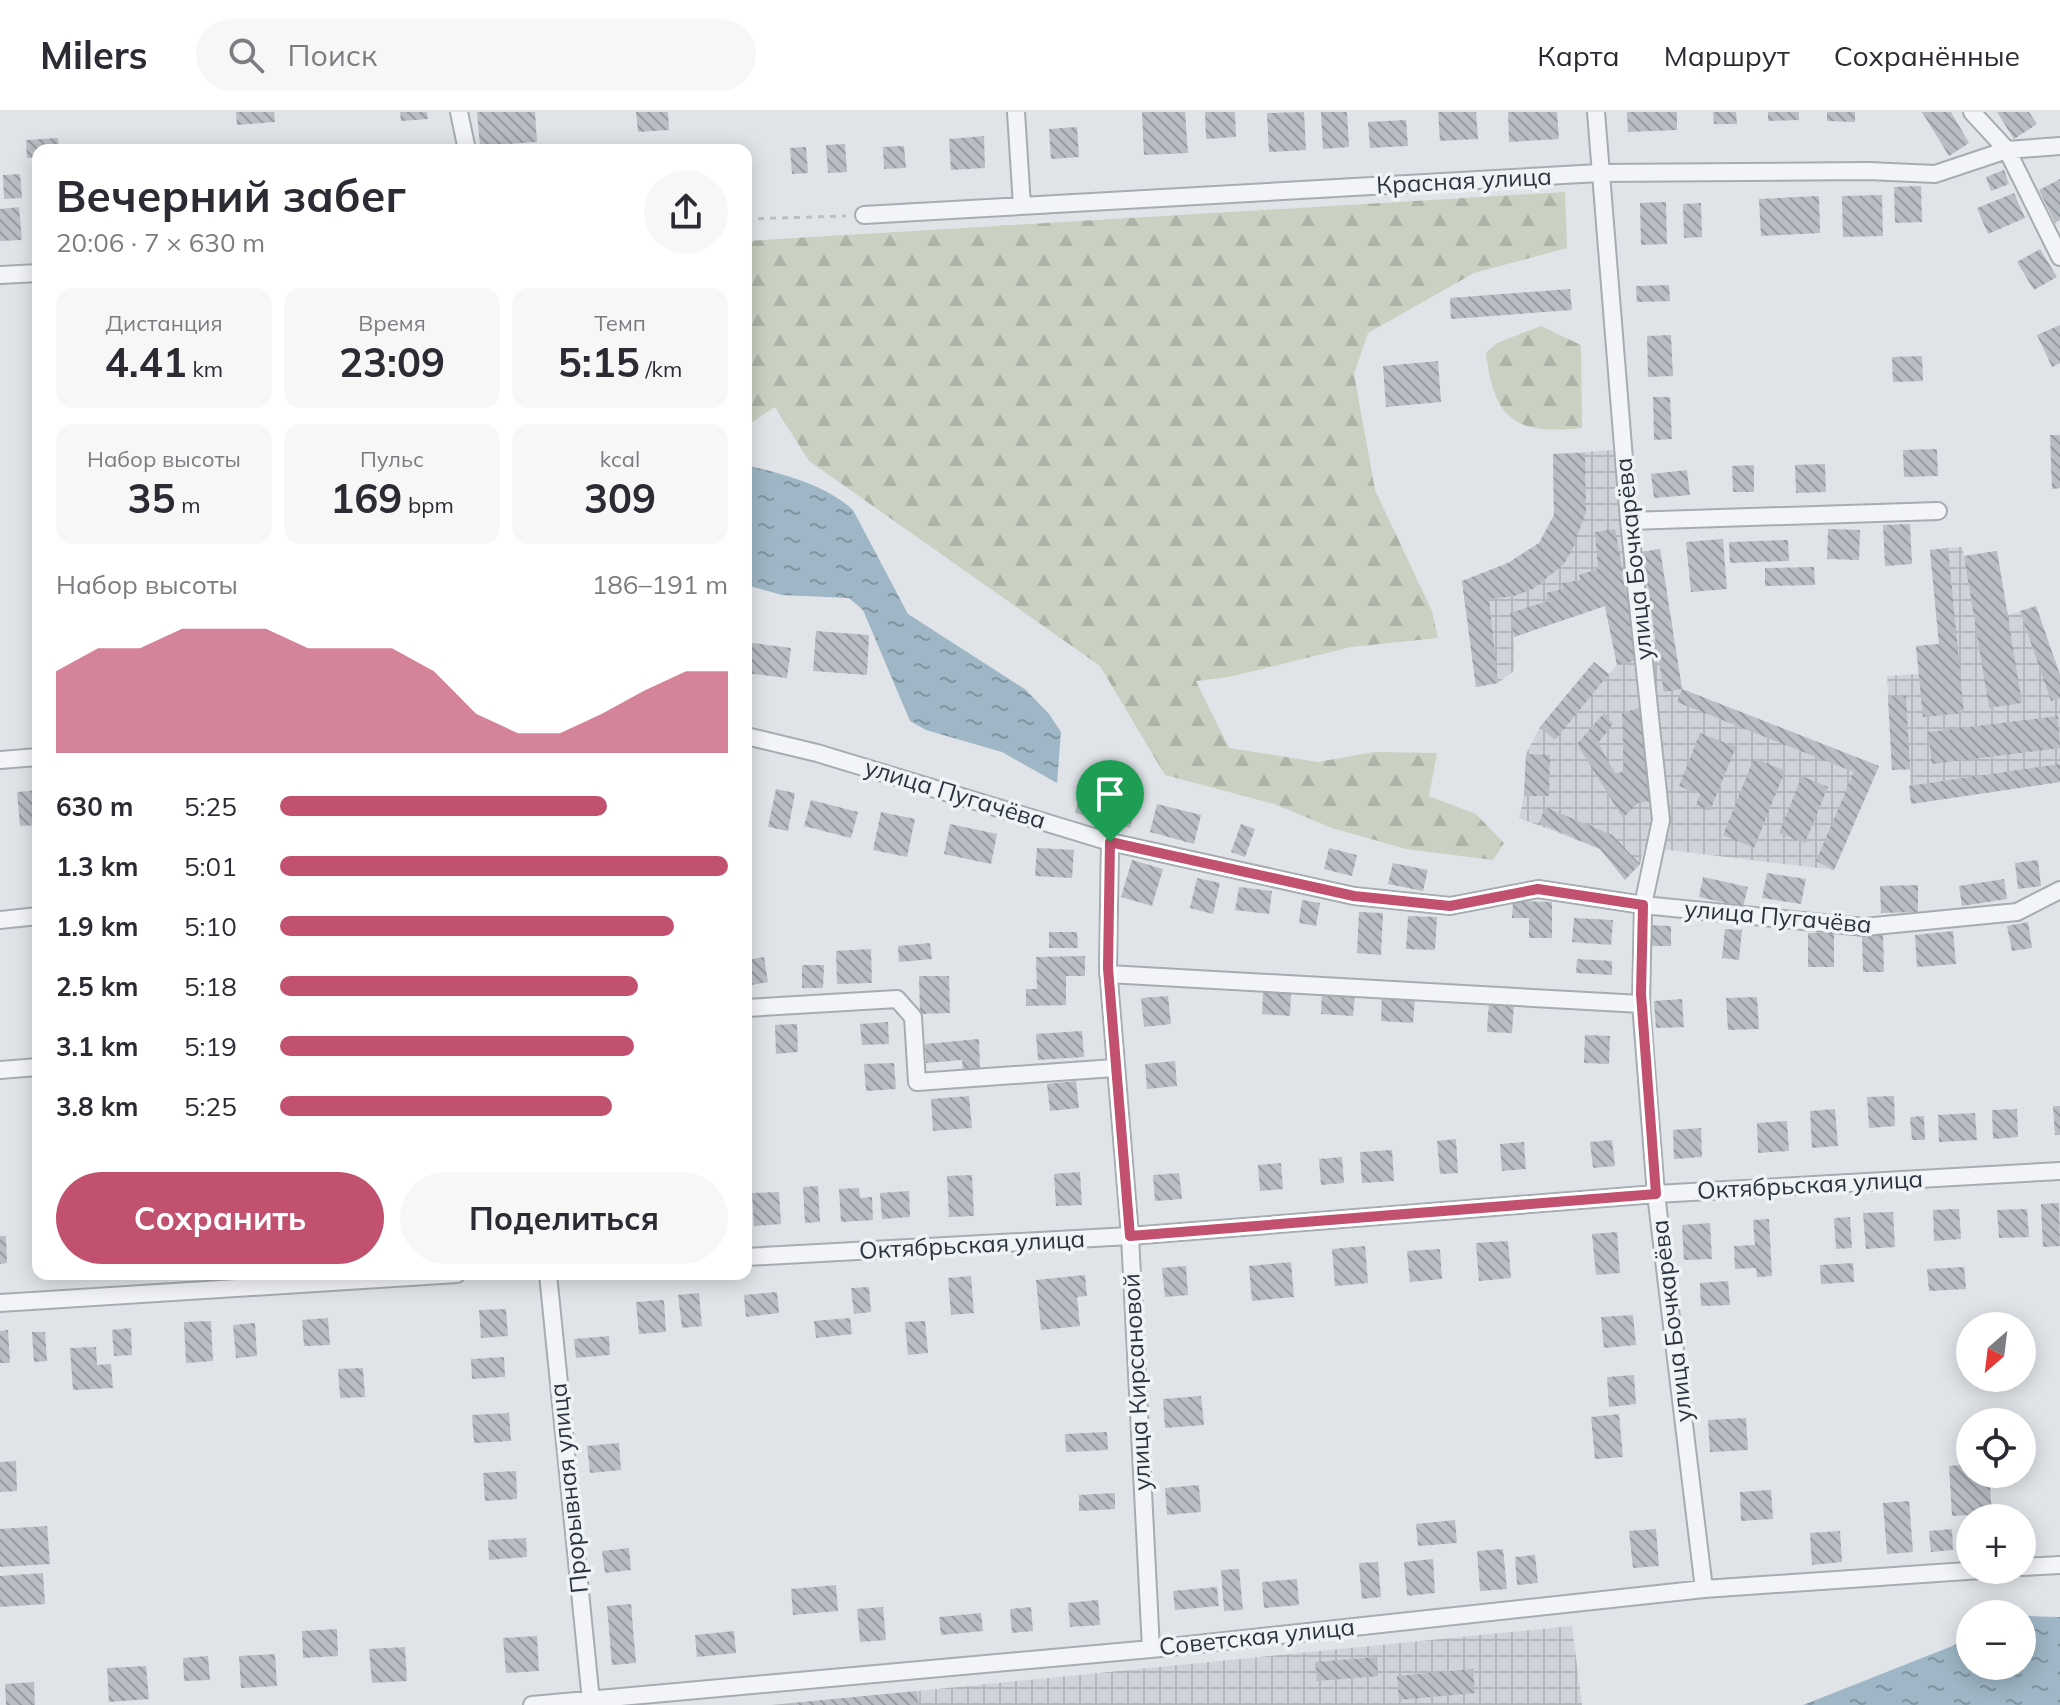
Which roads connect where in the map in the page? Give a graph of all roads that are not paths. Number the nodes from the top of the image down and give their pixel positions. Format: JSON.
{"nodes":[{"id":1,"x":459,"y":112,"type":"edge"},
{"id":2,"x":1016,"y":112,"type":"edge"},
{"id":3,"x":1596,"y":112,"type":"edge"},
{"id":4,"x":1972,"y":112,"type":"edge"},
{"id":5,"x":466,"y":144,"type":"edge"},
{"id":6,"x":2060,"y":146,"type":"edge"},
{"id":7,"x":2007,"y":150,"type":"junction"},
{"id":8,"x":1599,"y":173,"type":"junction"},
{"id":9,"x":1022,"y":206,"type":"junction"},
{"id":10,"x":864,"y":215,"type":"road end"},
{"id":11,"x":2060,"y":257,"type":"edge"},
{"id":12,"x":32,"y":273,"type":"edge"},
{"id":13,"x":0,"y":275,"type":"edge"},
{"id":14,"x":1938,"y":511,"type":"dead end"},
{"id":15,"x":1629,"y":521,"type":"junction"},
{"id":16,"x":752,"y":738,"type":"edge"},
{"id":17,"x":32,"y":757,"type":"edge"},
{"id":18,"x":0,"y":760,"type":"edge"},
{"id":19,"x":1110,"y":842,"type":"junction"},
{"id":20,"x":2060,"y":890,"type":"edge"},
{"id":21,"x":1643,"y":905,"type":"junction"},
{"id":22,"x":32,"y":917,"type":"edge"},
{"id":23,"x":0,"y":920,"type":"edge"},
{"id":24,"x":1108,"y":974,"type":"junction"},
{"id":25,"x":1641,"y":1004,"type":"junction"},
{"id":26,"x":752,"y":1008,"type":"edge"},
{"id":27,"x":32,"y":1067,"type":"edge"},
{"id":28,"x":1114,"y":1068,"type":"junction"},
{"id":29,"x":0,"y":1070,"type":"edge"},
{"id":30,"x":2060,"y":1171,"type":"edge"},
{"id":31,"x":1656,"y":1194,"type":"junction"},
{"id":32,"x":1130,"y":1236,"type":"junction"},
{"id":33,"x":752,"y":1257,"type":"edge"},
{"id":34,"x":362,"y":1280,"type":"edge"},
{"id":35,"x":549,"y":1280,"type":"edge"},
{"id":36,"x":0,"y":1303,"type":"edge"},
{"id":37,"x":2060,"y":1565,"type":"edge"},
{"id":38,"x":2036,"y":1566,"type":"edge"},
{"id":39,"x":1956,"y":1572,"type":"edge"},
{"id":40,"x":1704,"y":1589,"type":"junction"},
{"id":41,"x":1151,"y":1649,"type":"junction"},
{"id":42,"x":591,"y":1701,"type":"junction"},
{"id":43,"x":532,"y":1705,"type":"edge"}],
"edges":[{"from":1,"to":5,"type":"street"},
{"from":2,"to":9,"type":"street"},
{"from":3,"to":8,"type":"street","name":"улица Бочкарёва"},
{"from":4,"to":7,"type":"street"},
{"from":6,"to":7,"type":"street","name":"Красная улица"},
{"from":7,"to":8,"type":"street","name":"Красная улица"},
{"from":7,"to":11,"type":"street"},
{"from":8,"to":9,"type":"street","name":"Красная улица"},
{"from":8,"to":15,"type":"street","name":"улица Бочкарёва"},
{"from":9,"to":10,"type":"street","name":"Красная улица"},
{"from":12,"to":13,"type":"street"},
{"from":14,"to":15,"type":"street"},
{"from":15,"to":21,"type":"street","name":"улица Бочкарёва"},
{"from":16,"to":19,"type":"street","name":"улица Пугачёва"},
{"from":17,"to":18,"type":"street"},
{"from":19,"to":21,"type":"street","name":"улица Пугачёва"},
{"from":19,"to":24,"type":"street","name":"улица Кирсановой"},
{"from":20,"to":21,"type":"street","name":"улица Пугачёва"},
{"from":21,"to":25,"type":"street","name":"улица Бочкарёва"},
{"from":22,"to":23,"type":"street"},
{"from":24,"to":25,"type":"street"},
{"from":24,"to":28,"type":"street","name":"улица Кирсановой"},
{"from":25,"to":31,"type":"street","name":"улица Бочкарёва"},
{"from":26,"to":28,"type":"street"},
{"from":27,"to":29,"type":"street"},
{"from":28,"to":32,"type":"street","name":"улица Кирсановой"},
{"from":30,"to":31,"type":"street","name":"Октябрьская улица"},
{"from":31,"to":32,"type":"street","name":"Октябрьская улица"},
{"from":31,"to":40,"type":"street","name":"улица Бочкарёва"},
{"from":32,"to":33,"type":"street","name":"Октябрьская улица"},
{"from":32,"to":41,"type":"street","name":"улица Кирсановой"},
{"from":34,"to":36,"type":"street"},
{"from":35,"to":42,"type":"street","name":"Прорывная улица"},
{"from":37,"to":38,"type":"street"},
{"from":39,"to":40,"type":"street","name":"Советская улица"},
{"from":40,"to":41,"type":"street","name":"Советская улица"},
{"from":41,"to":42,"type":"street","name":"Советская улица"},
{"from":42,"to":43,"type":"street","name":"Советская улица"}]}
